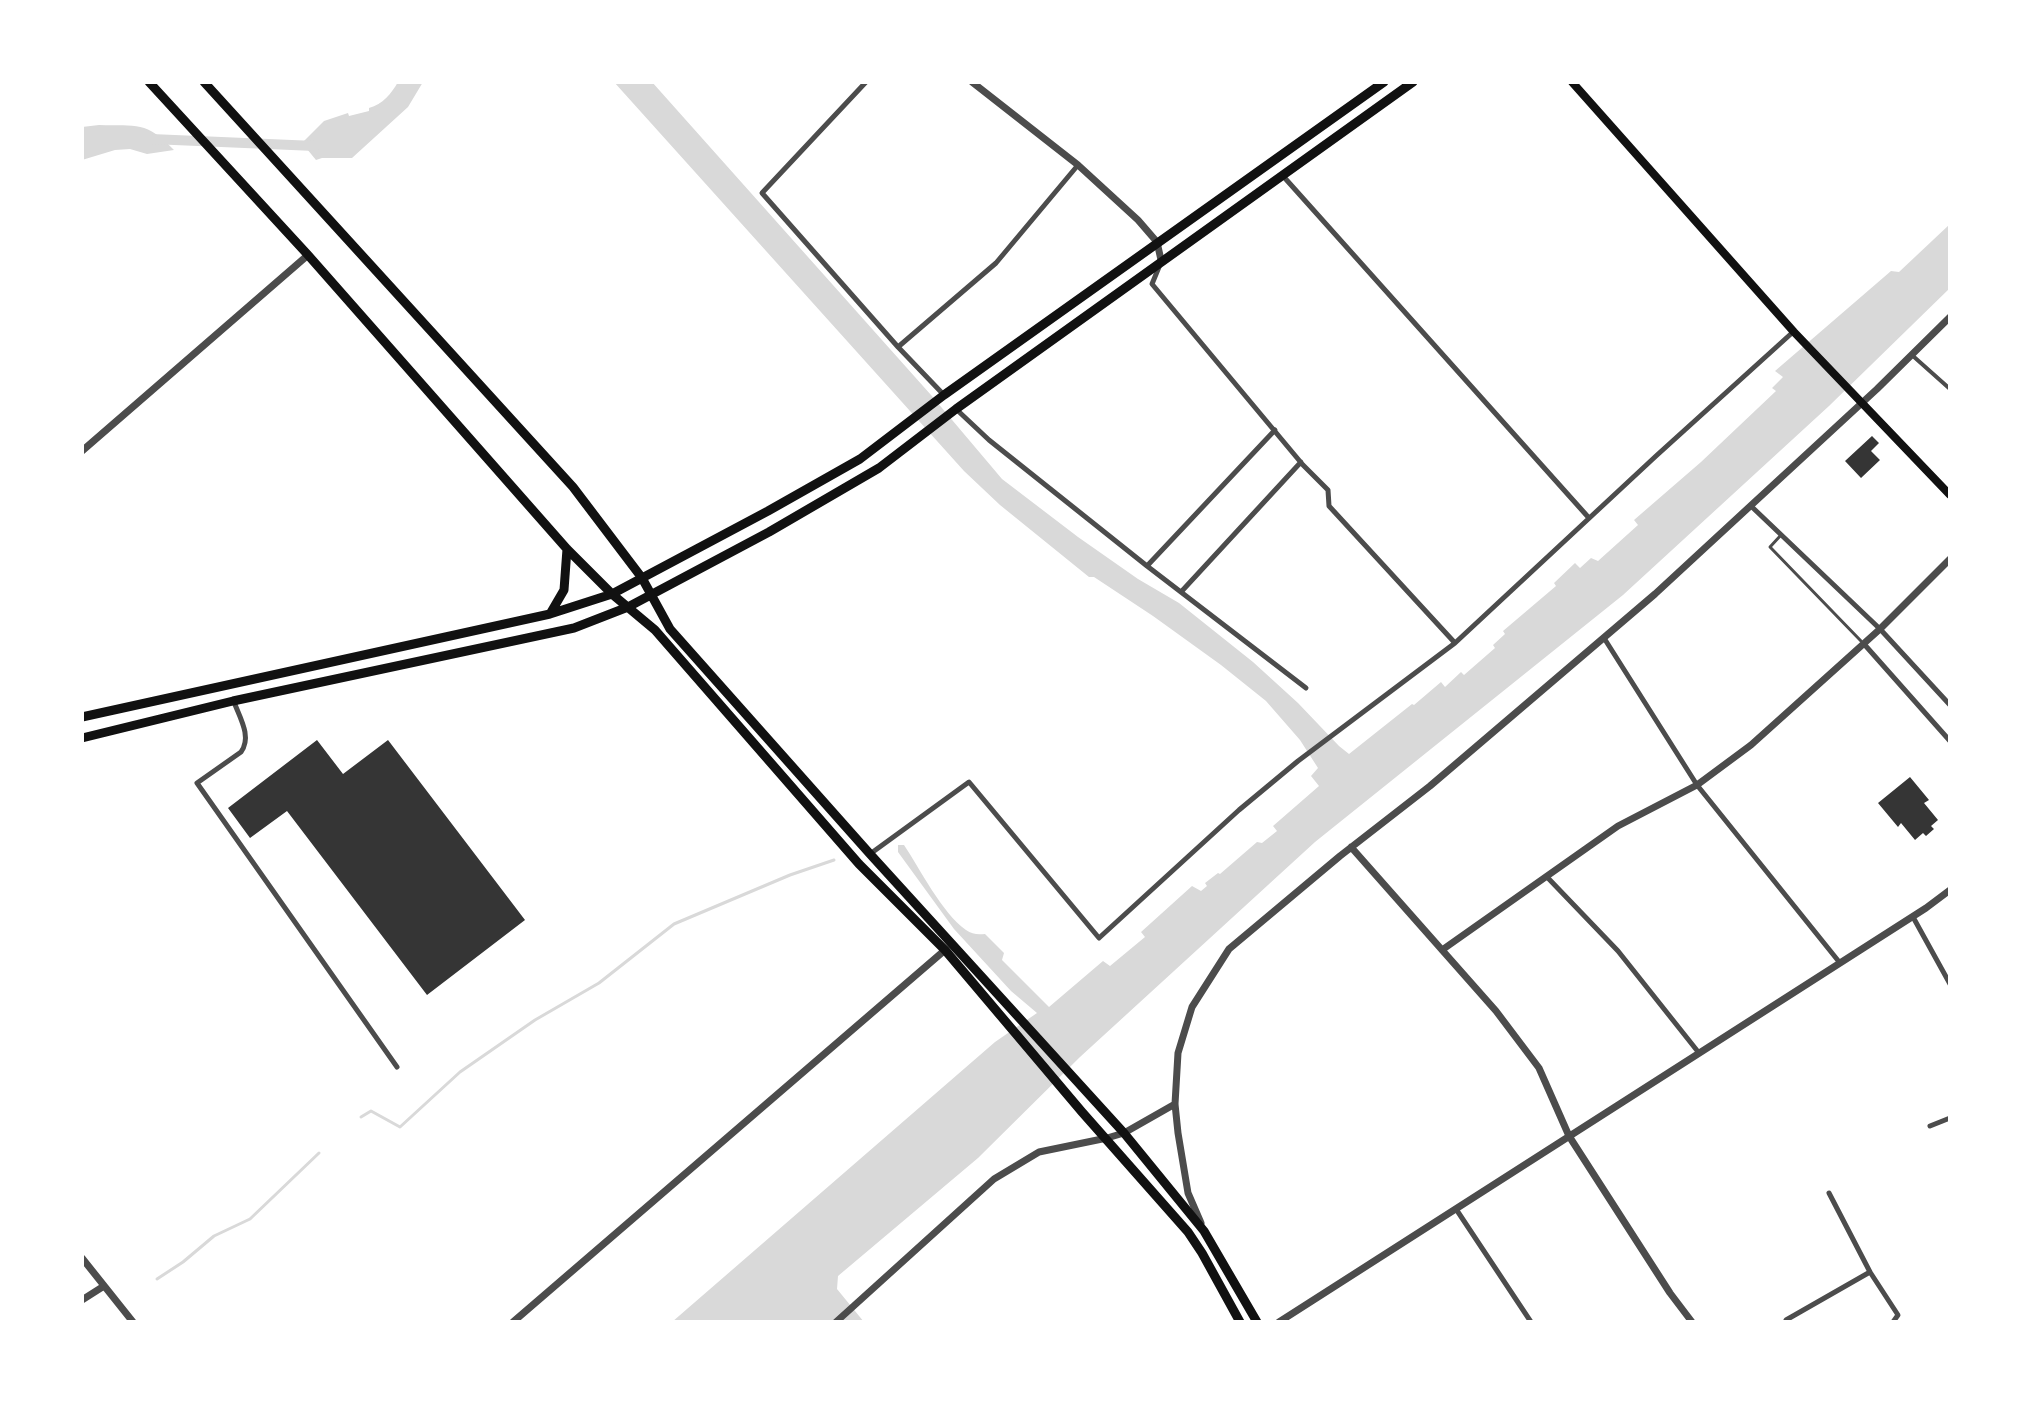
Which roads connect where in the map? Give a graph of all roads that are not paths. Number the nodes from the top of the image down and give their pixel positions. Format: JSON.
{"nodes":[{"id":1,"x":149,"y":82,"type":"edge"},
{"id":2,"x":204,"y":82,"type":"edge"},
{"id":3,"x":866,"y":82,"type":"edge"},
{"id":4,"x":972,"y":82,"type":"edge"},
{"id":5,"x":1384,"y":82,"type":"edge"},
{"id":6,"x":1413,"y":82,"type":"edge"},
{"id":7,"x":1572,"y":82,"type":"edge"},
{"id":8,"x":1078,"y":165,"type":"junction"},
{"id":9,"x":1282,"y":175,"type":"junction"},
{"id":10,"x":1157,"y":242,"type":"junction"},
{"id":11,"x":308,"y":255,"type":"junction"},
{"id":12,"x":1161,"y":260,"type":"junction"},
{"id":13,"x":1950,"y":317,"type":"edge"},
{"id":14,"x":1794,"y":332,"type":"junction"},
{"id":15,"x":898,"y":347,"type":"junction"},
{"id":16,"x":1912,"y":355,"type":"junction"},
{"id":17,"x":1950,"y":389,"type":"edge"},
{"id":18,"x":941,"y":398,"type":"junction"},
{"id":19,"x":1862,"y":404,"type":"junction"},
{"id":20,"x":952,"y":412,"type":"junction"},
{"id":21,"x":1275,"y":430,"type":"junction"},
{"id":22,"x":82,"y":451,"type":"edge"},
{"id":23,"x":1301,"y":462,"type":"junction"},
{"id":24,"x":1950,"y":495,"type":"edge"},
{"id":25,"x":1752,"y":507,"type":"junction"},
{"id":26,"x":1589,"y":518,"type":"junction"},
{"id":27,"x":1781,"y":535,"type":"junction"},
{"id":28,"x":567,"y":549,"type":"junction"},
{"id":29,"x":1950,"y":559,"type":"edge"},
{"id":30,"x":1147,"y":566,"type":"junction"},
{"id":31,"x":642,"y":578,"type":"junction"},
{"id":32,"x":1181,"y":592,"type":"junction"},
{"id":33,"x":612,"y":594,"type":"junction"},
{"id":34,"x":651,"y":596,"type":"junction"},
{"id":35,"x":628,"y":607,"type":"junction"},
{"id":36,"x":550,"y":614,"type":"junction"},
{"id":37,"x":1880,"y":629,"type":"junction"},
{"id":38,"x":1604,"y":638,"type":"junction"},
{"id":39,"x":1455,"y":643,"type":"junction"},
{"id":40,"x":1864,"y":644,"type":"junction"},
{"id":41,"x":1306,"y":688,"type":"dead end"},
{"id":42,"x":233,"y":701,"type":"junction"},
{"id":43,"x":1950,"y":705,"type":"edge"},
{"id":44,"x":82,"y":717,"type":"edge"},
{"id":45,"x":82,"y":738,"type":"edge"},
{"id":46,"x":1950,"y":741,"type":"edge"},
{"id":47,"x":1697,"y":785,"type":"junction"},
{"id":48,"x":1351,"y":847,"type":"junction"},
{"id":49,"x":870,"y":854,"type":"junction"},
{"id":50,"x":1547,"y":877,"type":"junction"},
{"id":51,"x":1950,"y":890,"type":"edge"},
{"id":52,"x":1913,"y":917,"type":"junction"},
{"id":53,"x":945,"y":950,"type":"junction"},
{"id":54,"x":1442,"y":950,"type":"junction"},
{"id":55,"x":1840,"y":963,"type":"junction"},
{"id":56,"x":1950,"y":984,"type":"edge"},
{"id":57,"x":1699,"y":1053,"type":"junction"},
{"id":58,"x":397,"y":1067,"type":"dead end"},
{"id":59,"x":1175,"y":1104,"type":"junction"},
{"id":60,"x":1950,"y":1118,"type":"edge"},
{"id":61,"x":1930,"y":1126,"type":"dead end"},
{"id":62,"x":1124,"y":1133,"type":"junction"},
{"id":63,"x":1569,"y":1136,"type":"junction"},
{"id":64,"x":1107,"y":1138,"type":"junction"},
{"id":65,"x":1829,"y":1193,"type":"dead end"},
{"id":66,"x":1456,"y":1209,"type":"junction"},
{"id":67,"x":1204,"y":1231,"type":"junction"},
{"id":68,"x":82,"y":1258,"type":"edge"},
{"id":69,"x":1870,"y":1272,"type":"junction"},
{"id":70,"x":104,"y":1286,"type":"junction"},
{"id":71,"x":82,"y":1300,"type":"edge"},
{"id":72,"x":133,"y":1322,"type":"edge"},
{"id":73,"x":513,"y":1322,"type":"edge"},
{"id":74,"x":836,"y":1322,"type":"edge"},
{"id":75,"x":1240,"y":1322,"type":"edge"},
{"id":76,"x":1257,"y":1322,"type":"edge"},
{"id":77,"x":1279,"y":1322,"type":"edge"},
{"id":78,"x":1531,"y":1322,"type":"edge"},
{"id":79,"x":1692,"y":1322,"type":"edge"},
{"id":80,"x":1787,"y":1322,"type":"edge"},
{"id":81,"x":1893,"y":1322,"type":"edge"}],
"edges":[{"from":1,"to":11,"type":"main road"},
{"from":2,"to":31,"type":"main road"},
{"from":3,"to":15,"type":"street"},
{"from":4,"to":8,"type":"street"},
{"from":5,"to":10,"type":"main road"},
{"from":6,"to":9,"type":"main road"},
{"from":7,"to":14,"type":"main road"},
{"from":8,"to":10,"type":"street"},
{"from":8,"to":15,"type":"street"},
{"from":9,"to":12,"type":"main road"},
{"from":9,"to":26,"type":"street"},
{"from":10,"to":12,"type":"street"},
{"from":10,"to":18,"type":"main road"},
{"from":11,"to":22,"type":"street"},
{"from":11,"to":28,"type":"main road"},
{"from":12,"to":20,"type":"main road"},
{"from":12,"to":21,"type":"street"},
{"from":13,"to":16,"type":"street"},
{"from":14,"to":19,"type":"main road"},
{"from":14,"to":26,"type":"street"},
{"from":15,"to":18,"type":"street"},
{"from":16,"to":17,"type":"street"},
{"from":16,"to":19,"type":"street"},
{"from":18,"to":31,"type":"main road"},
{"from":19,"to":24,"type":"main road"},
{"from":19,"to":25,"type":"street"},
{"from":20,"to":30,"type":"street"},
{"from":20,"to":34,"type":"main road"},
{"from":21,"to":23,"type":"street"},
{"from":21,"to":30,"type":"street"},
{"from":23,"to":32,"type":"street"},
{"from":23,"to":39,"type":"street"},
{"from":25,"to":27,"type":"street"},
{"from":25,"to":38,"type":"street"},
{"from":26,"to":39,"type":"street"},
{"from":27,"to":37,"type":"street"},
{"from":27,"to":40,"type":"lane"},
{"from":28,"to":33,"type":"main road"},
{"from":28,"to":36,"type":"main road"},
{"from":29,"to":37,"type":"street"},
{"from":30,"to":32,"type":"street"},
{"from":31,"to":33,"type":"main road"},
{"from":31,"to":34,"type":"main road"},
{"from":32,"to":41,"type":"street"},
{"from":33,"to":35,"type":"main road"},
{"from":33,"to":36,"type":"main road"},
{"from":34,"to":35,"type":"main road"},
{"from":34,"to":49,"type":"main road"},
{"from":35,"to":42,"type":"main road"},
{"from":35,"to":53,"type":"main road"},
{"from":36,"to":44,"type":"main road"},
{"from":37,"to":40,"type":"street"},
{"from":37,"to":43,"type":"street"},
{"from":38,"to":47,"type":"street"},
{"from":38,"to":48,"type":"street"},
{"from":39,"to":49,"type":"street"},
{"from":40,"to":46,"type":"street"},
{"from":40,"to":47,"type":"street"},
{"from":42,"to":45,"type":"main road"},
{"from":42,"to":58,"type":"street"},
{"from":47,"to":50,"type":"street"},
{"from":47,"to":55,"type":"street"},
{"from":48,"to":54,"type":"street"},
{"from":48,"to":59,"type":"street"},
{"from":49,"to":62,"type":"main road"},
{"from":50,"to":54,"type":"street"},
{"from":50,"to":57,"type":"street"},
{"from":51,"to":52,"type":"street"},
{"from":52,"to":55,"type":"street"},
{"from":52,"to":56,"type":"street"},
{"from":53,"to":64,"type":"main road"},
{"from":53,"to":73,"type":"street"},
{"from":54,"to":63,"type":"street"},
{"from":55,"to":57,"type":"street"},
{"from":57,"to":63,"type":"street"},
{"from":59,"to":62,"type":"street"},
{"from":59,"to":67,"type":"street"},
{"from":60,"to":61,"type":"street"},
{"from":62,"to":64,"type":"street"},
{"from":62,"to":67,"type":"main road"},
{"from":63,"to":66,"type":"street"},
{"from":63,"to":79,"type":"street"},
{"from":64,"to":74,"type":"street"},
{"from":64,"to":75,"type":"main road"},
{"from":65,"to":69,"type":"street"},
{"from":66,"to":77,"type":"street"},
{"from":66,"to":78,"type":"street"},
{"from":67,"to":76,"type":"main road"},
{"from":68,"to":70,"type":"street"},
{"from":69,"to":80,"type":"street"},
{"from":69,"to":81,"type":"street"},
{"from":70,"to":71,"type":"street"},
{"from":70,"to":72,"type":"street"}]}
